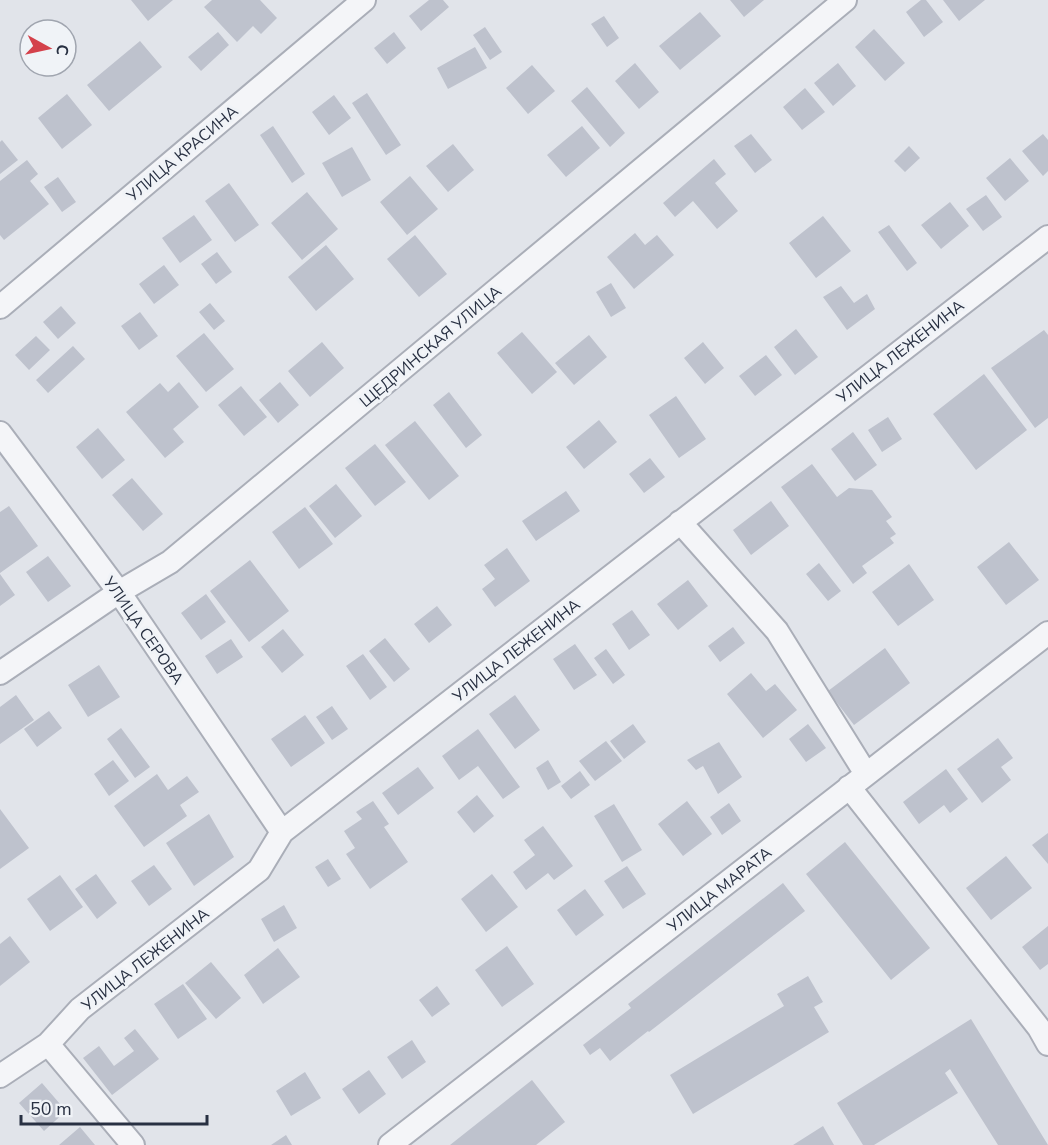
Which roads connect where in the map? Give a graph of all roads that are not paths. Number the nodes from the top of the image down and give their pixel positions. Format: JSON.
{"nodes":[{"id":1,"x":364,"y":0,"type":"edge"},
{"id":2,"x":845,"y":0,"type":"edge"},
{"id":3,"x":1048,"y":237,"type":"edge"},
{"id":4,"x":0,"y":307,"type":"edge"},
{"id":5,"x":0,"y":433,"type":"edge"},
{"id":6,"x":680,"y":522,"type":"junction"},
{"id":7,"x":119,"y":592,"type":"junction"},
{"id":8,"x":1048,"y":633,"type":"edge"},
{"id":9,"x":0,"y":673,"type":"edge"},
{"id":10,"x":858,"y":780,"type":"junction"},
{"id":11,"x":282,"y":832,"type":"junction"},
{"id":12,"x":1045,"y":1031,"type":"edge"},
{"id":13,"x":48,"y":1044,"type":"junction"},
{"id":14,"x":0,"y":1076,"type":"edge"},
{"id":15,"x":133,"y":1145,"type":"edge"},
{"id":16,"x":390,"y":1145,"type":"edge"}],
"edges":[{"from":1,"to":4,"type":"street","name":"УЛИЦА КРАСИНА"},
{"from":2,"to":7,"type":"street","name":"ЩЕДРИНСКАЯ УЛИЦА"},
{"from":3,"to":6,"type":"street","name":"УЛИЦА ЛЕЖЕНИНА"},
{"from":5,"to":7,"type":"street","name":"УЛИЦА СЕРОВА"},
{"from":6,"to":10,"type":"street"},
{"from":6,"to":11,"type":"street","name":"УЛИЦА ЛЕЖЕНИНА"},
{"from":7,"to":9,"type":"street","name":"ЩЕДРИНСКАЯ УЛИЦА"},
{"from":7,"to":11,"type":"street","name":"УЛИЦА СЕРОВА"},
{"from":8,"to":10,"type":"street","name":"УЛИЦА МАРАТА"},
{"from":10,"to":12,"type":"street"},
{"from":10,"to":16,"type":"street","name":"УЛИЦА МАРАТА"},
{"from":11,"to":13,"type":"street","name":"УЛИЦА ЛЕЖЕНИНА"},
{"from":13,"to":14,"type":"street","name":"УЛИЦА ЛЕЖЕНИНА"},
{"from":13,"to":15,"type":"street"}]}
